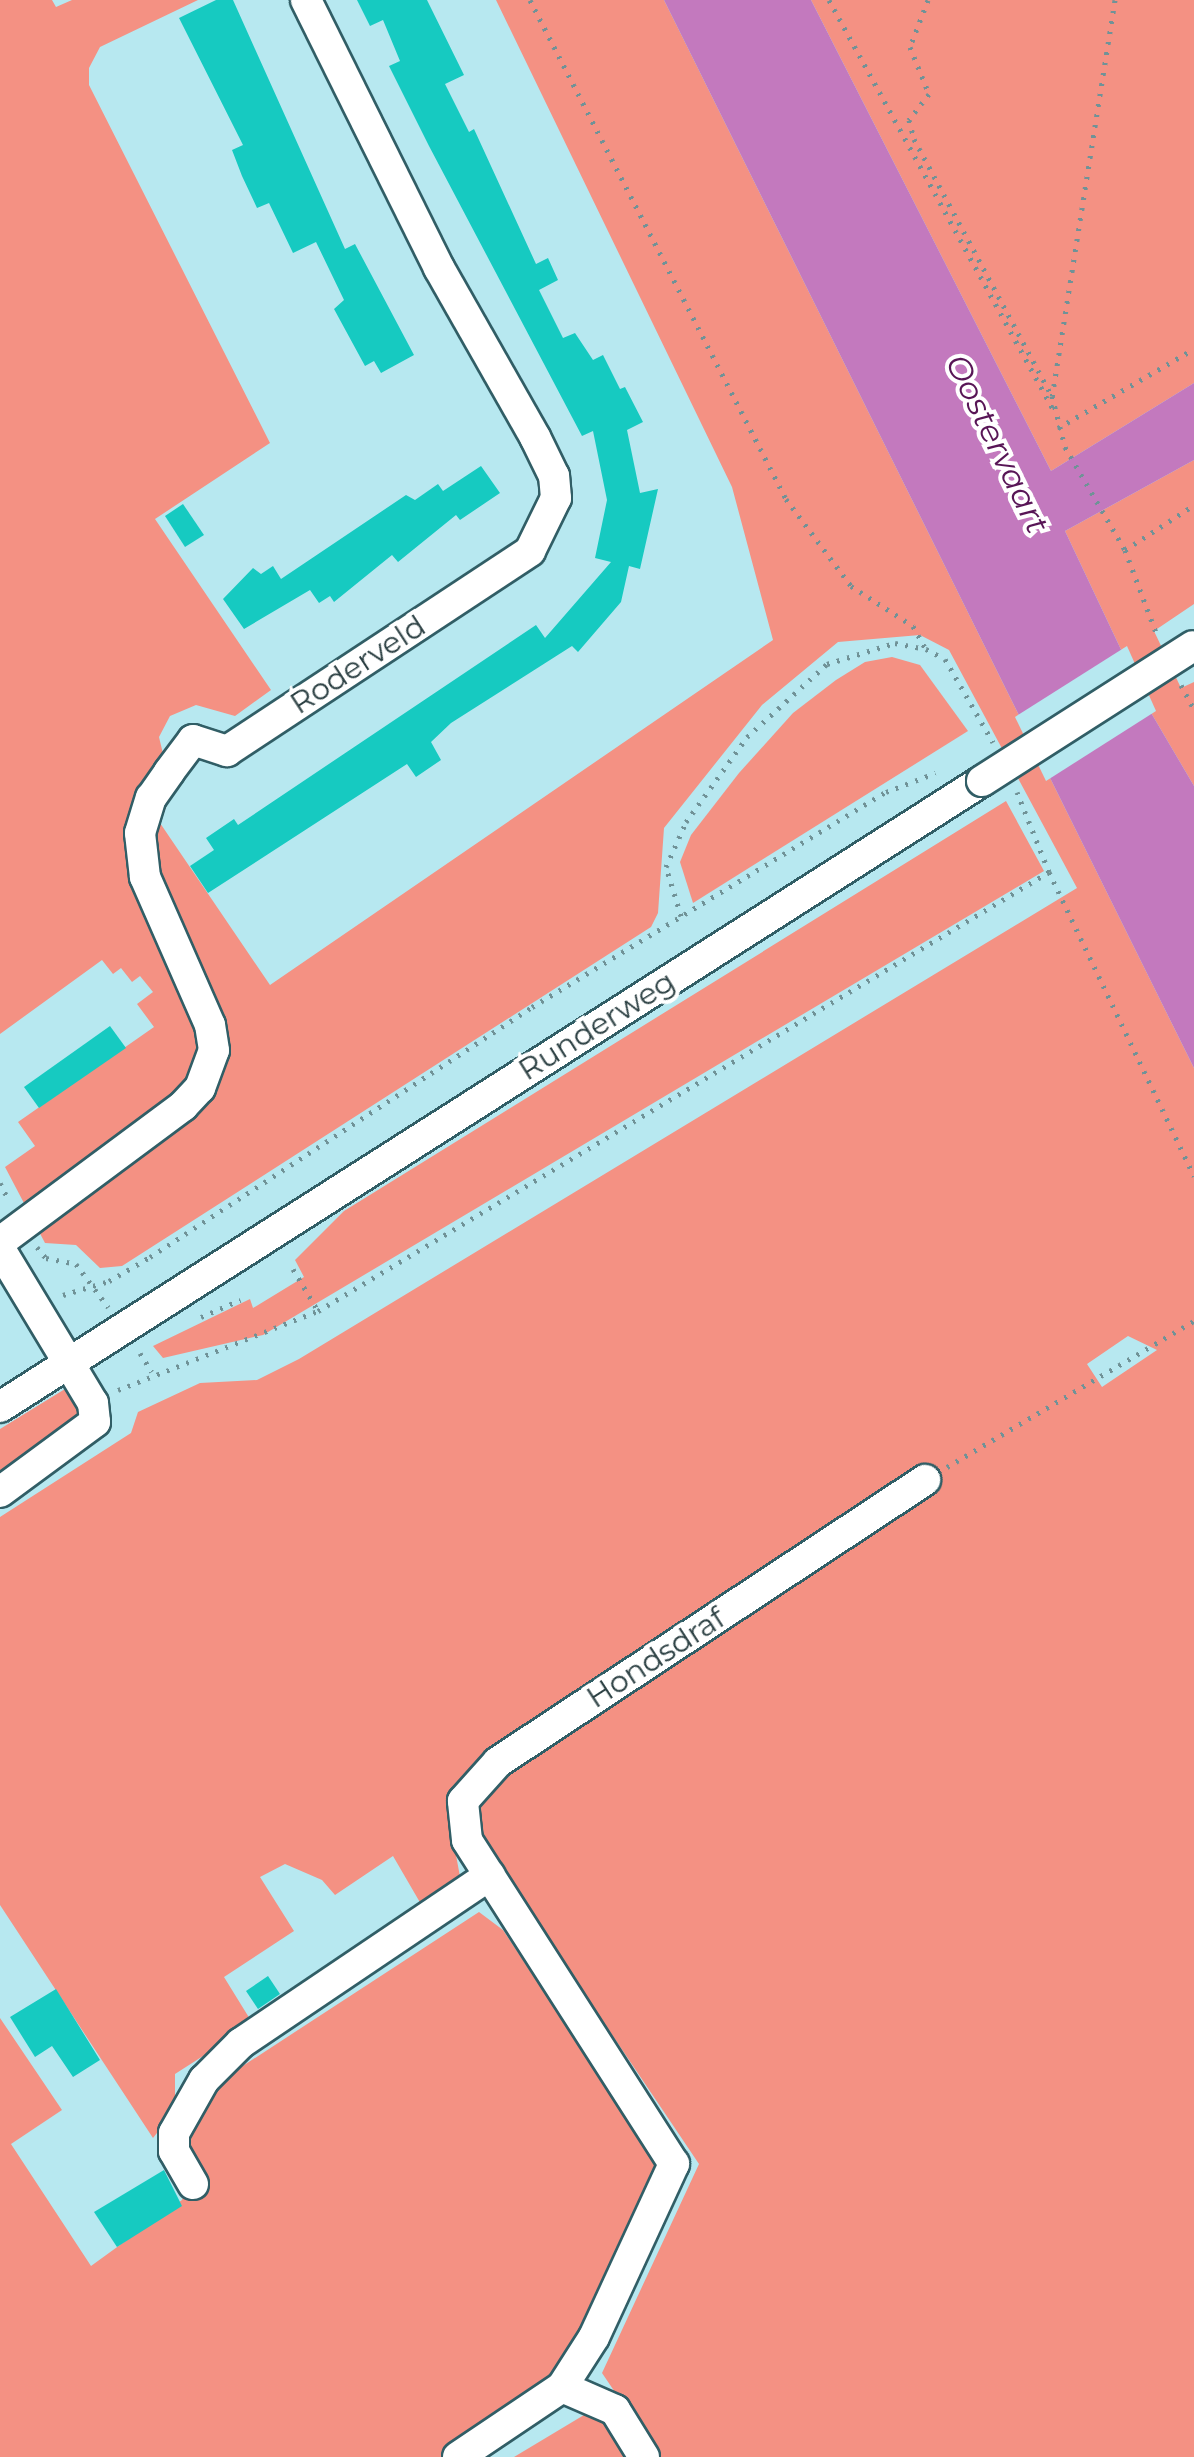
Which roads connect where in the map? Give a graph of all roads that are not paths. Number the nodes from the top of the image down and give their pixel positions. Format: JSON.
{"nodes":[{"id":1,"x":306,"y":0,"type":"edge"},
{"id":2,"x":1181,"y":653,"type":"edge"},
{"id":3,"x":8,"y":1240,"type":"edge"},
{"id":4,"x":70,"y":1363,"type":"junction"},
{"id":5,"x":0,"y":1407,"type":"edge"},
{"id":6,"x":925,"y":1480,"type":"road end"},
{"id":7,"x":0,"y":1492,"type":"edge"},
{"id":8,"x":490,"y":1875,"type":"junction"},
{"id":9,"x":193,"y":2184,"type":"dead end"},
{"id":10,"x":562,"y":2388,"type":"junction"},
{"id":11,"x":458,"y":2457,"type":"edge"},
{"id":12,"x":644,"y":2457,"type":"edge"}],
"edges":[{"from":1,"to":3,"type":"street","name":"Roderveld"},
{"from":2,"to":4,"type":"street","name":"Runderweg","bridge":true},
{"from":3,"to":4,"type":"street"},
{"from":4,"to":5,"type":"street","name":"Runderweg"},
{"from":4,"to":7,"type":"street"},
{"from":6,"to":8,"type":"street","name":"Hondsdraf"},
{"from":8,"to":9,"type":"street"},
{"from":8,"to":10,"type":"street","name":"Hondsdraf"},
{"from":10,"to":11,"type":"street","name":"Hondsdraf"},
{"from":10,"to":12,"type":"street"}]}
